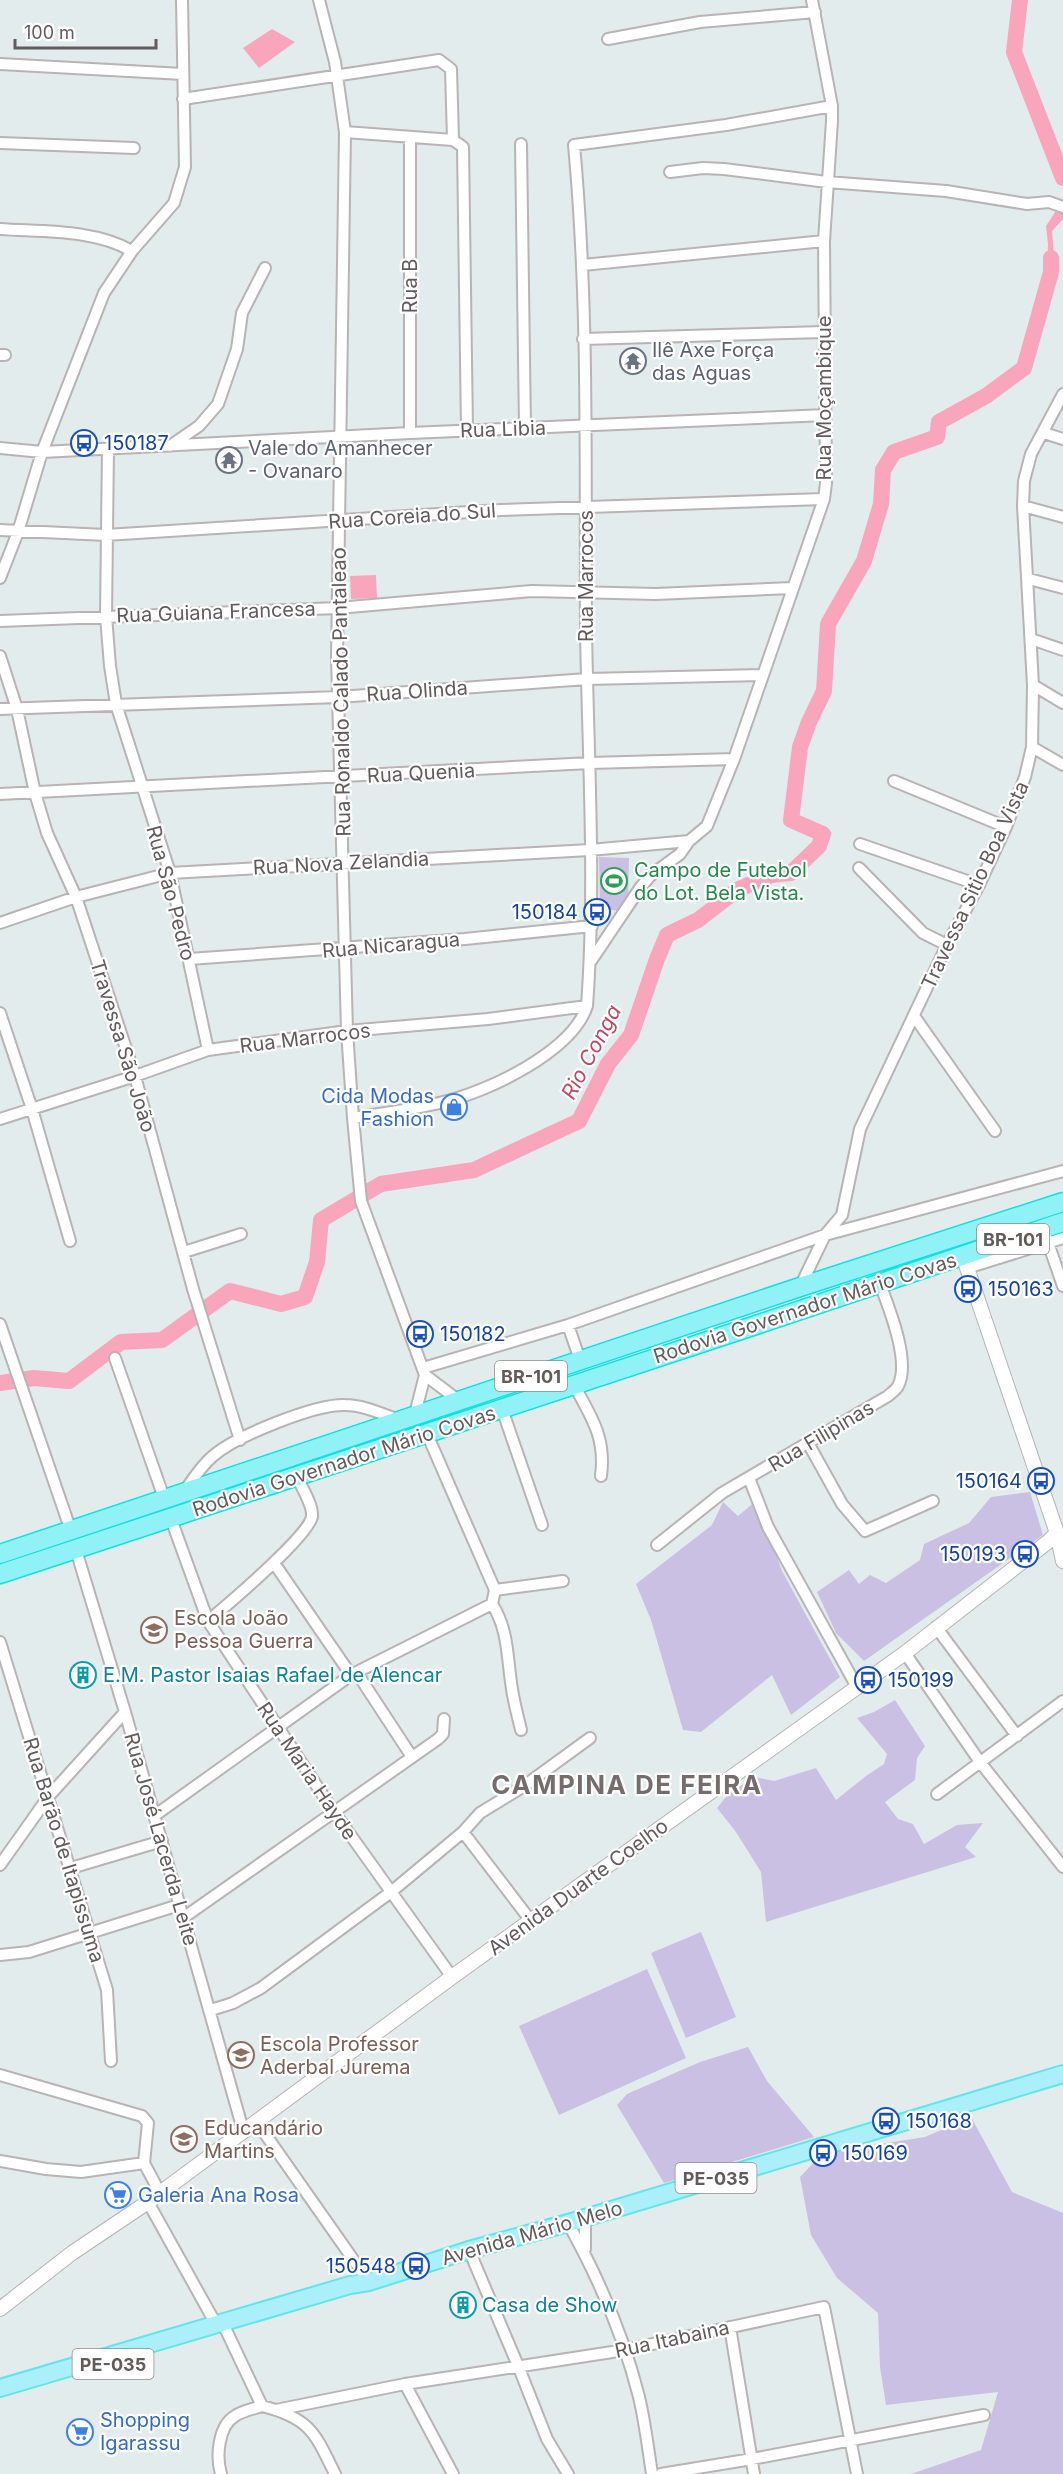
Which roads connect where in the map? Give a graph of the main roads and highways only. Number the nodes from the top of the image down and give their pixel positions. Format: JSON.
{"nodes":[{"id":1,"x":1063,"y":1202,"type":"edge"},
{"id":2,"x":1063,"y":1222,"type":"edge"},
{"id":3,"x":965,"y":1262,"type":"junction"},
{"id":4,"x":1060,"y":1529,"type":"edge"},
{"id":5,"x":0,"y":1554,"type":"edge"},
{"id":6,"x":1063,"y":1561,"type":"edge"},
{"id":7,"x":0,"y":1574,"type":"edge"},
{"id":8,"x":1063,"y":2074,"type":"edge"},
{"id":9,"x":0,"y":2309,"type":"edge"},
{"id":10,"x":222,"y":2328,"type":"junction"},
{"id":11,"x":0,"y":2388,"type":"edge"},
{"id":12,"x":0,"y":2399,"type":"edge"}],
"edges":[{"from":1,"to":5,"type":"highway","name":"Rodovia Governador Mário Covas","number":"BR-101"},
{"from":2,"to":3,"type":"highway","name":"Rodovia Governador Mário Covas","number":"BR-101"},
{"from":3,"to":4,"type":"main road"},
{"from":3,"to":7,"type":"highway","name":"Rodovia Governador Mário Covas","number":"BR-101"},
{"from":4,"to":6,"type":"main road"},
{"from":4,"to":9,"type":"main road","name":"Avenida Duarte Coelho"},
{"from":8,"to":10,"type":"main road","name":"Avenida Mário Melo","number":"PE-035"},
{"from":10,"to":11,"type":"main road","name":"Avenida Mário Melo","number":"PE-035"},
{"from":10,"to":12,"type":"main road","name":"Avenida Mário Melo","number":"PE-035"}]}
